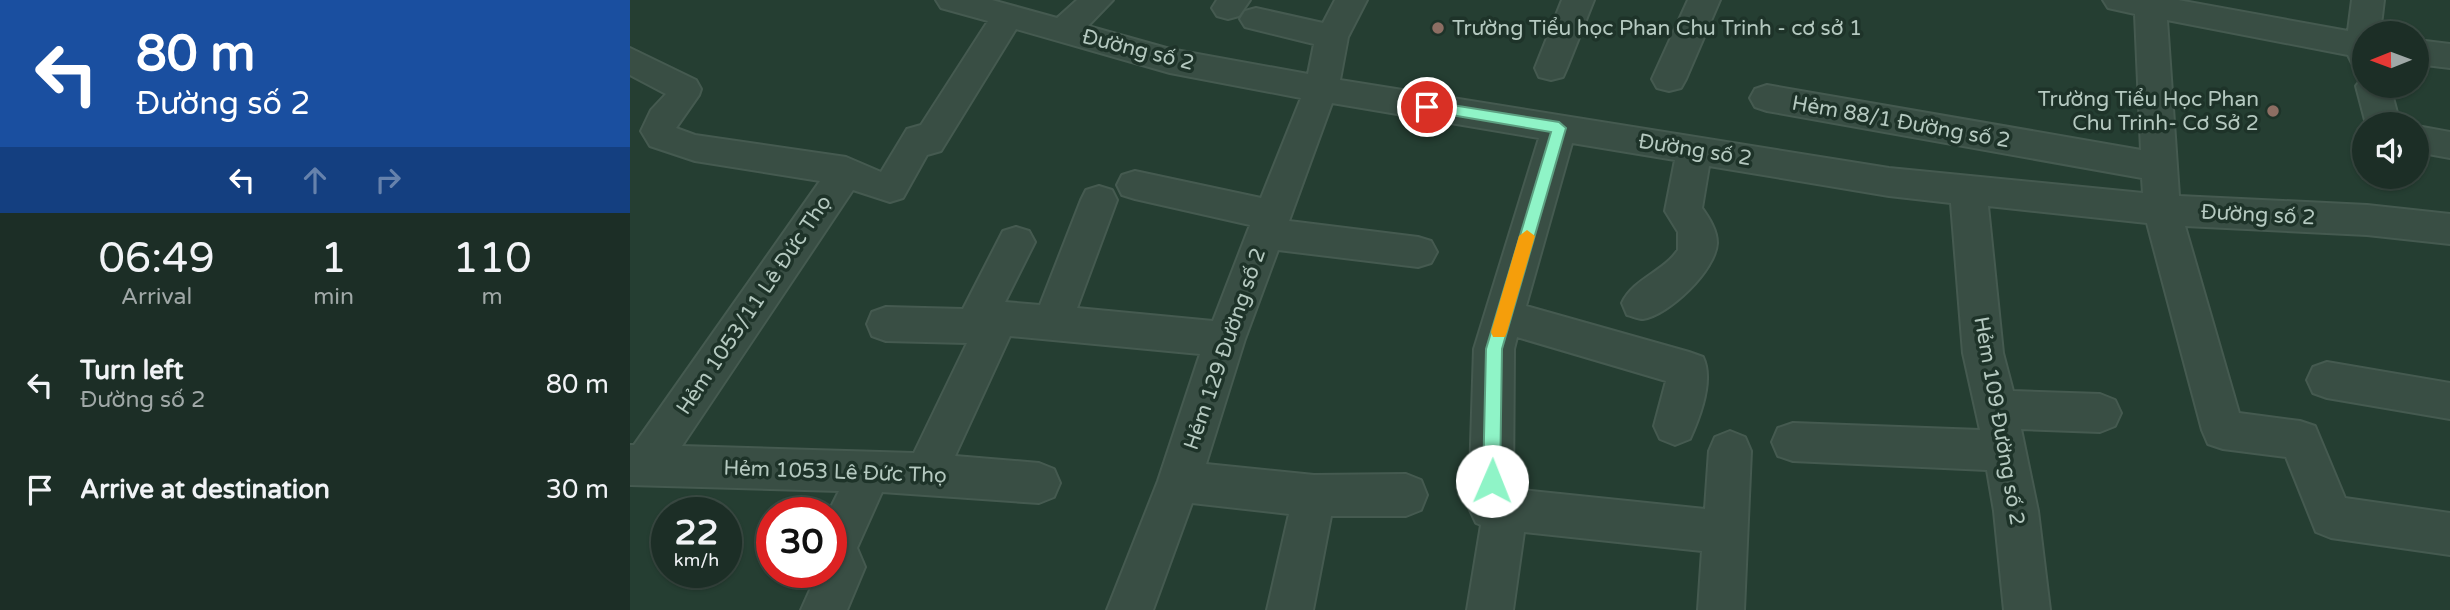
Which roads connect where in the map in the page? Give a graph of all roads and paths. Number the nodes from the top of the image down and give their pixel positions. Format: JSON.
{"nodes":[{"id":1,"x":1097,"y":0,"type":"edge"},
{"id":2,"x":1578,"y":0,"type":"edge"},
{"id":3,"x":1704,"y":0,"type":"edge"},
{"id":4,"x":2368,"y":0,"type":"edge"},
{"id":5,"x":1341,"y":2,"type":"edge"},
{"id":6,"x":2140,"y":2,"type":"edge"},
{"id":7,"x":978,"y":5,"type":"edge"},
{"id":8,"x":1240,"y":9,"type":"edge"},
{"id":9,"x":2366,"y":21,"type":"edge"},
{"id":10,"x":1063,"y":31,"type":"junction"},
{"id":11,"x":1332,"y":37,"type":"junction"},
{"id":12,"x":2352,"y":47,"type":"edge"},
{"id":13,"x":2429,"y":53,"type":"edge"},
{"id":14,"x":2450,"y":56,"type":"edge"},
{"id":15,"x":630,"y":60,"type":"edge"},
{"id":16,"x":1550,"y":68,"type":"dead end"},
{"id":17,"x":1669,"y":79,"type":"dead end"},
{"id":18,"x":1321,"y":89,"type":"junction"},
{"id":19,"x":1767,"y":98,"type":"dead end"},
{"id":20,"x":1559,"y":128,"type":"junction"},
{"id":21,"x":2429,"y":141,"type":"edge"},
{"id":22,"x":2450,"y":145,"type":"edge"},
{"id":23,"x":1694,"y":150,"type":"junction"},
{"id":24,"x":2160,"y":167,"type":"junction"},
{"id":25,"x":870,"y":181,"type":"junction"},
{"id":26,"x":1135,"y":185,"type":"dead end"},
{"id":27,"x":1968,"y":190,"type":"junction"},
{"id":28,"x":1099,"y":200,"type":"dead end"},
{"id":29,"x":2162,"y":210,"type":"junction"},
{"id":30,"x":1269,"y":224,"type":"junction"},
{"id":31,"x":2450,"y":229,"type":"edge"},
{"id":32,"x":1016,"y":242,"type":"dead end"},
{"id":33,"x":1418,"y":252,"type":"dead end"},
{"id":34,"x":1641,"y":303,"type":"dead end"},
{"id":35,"x":1503,"y":317,"type":"junction"},
{"id":36,"x":987,"y":322,"type":"junction"},
{"id":37,"x":1052,"y":323,"type":"junction"},
{"id":38,"x":886,"y":324,"type":"dead end"},
{"id":39,"x":1225,"y":339,"type":"junction"},
{"id":40,"x":2327,"y":380,"type":"dead end"},
{"id":41,"x":2450,"y":401,"type":"edge"},
{"id":42,"x":1997,"y":409,"type":"junction"},
{"id":43,"x":2100,"y":413,"type":"dead end"},
{"id":44,"x":1675,"y":426,"type":"dead end"},
{"id":45,"x":1793,"y":442,"type":"dead end"},
{"id":46,"x":1730,"y":451,"type":"dead end"},
{"id":47,"x":2003,"y":451,"type":"junction"},
{"id":48,"x":637,"y":465,"type":"edge"},
{"id":49,"x":869,"y":472,"type":"junction"},
{"id":50,"x":926,"y":473,"type":"junction"},
{"id":51,"x":1180,"y":481,"type":"junction"},
{"id":52,"x":1040,"y":483,"type":"dead end"},
{"id":53,"x":1406,"y":495,"type":"dead end"},
{"id":54,"x":1314,"y":496,"type":"junction"},
{"id":55,"x":1505,"y":509,"type":"junction"},
{"id":56,"x":1726,"y":532,"type":"junction"},
{"id":57,"x":2450,"y":534,"type":"edge"},
{"id":58,"x":824,"y":610,"type":"edge"},
{"id":59,"x":1130,"y":610,"type":"edge"},
{"id":60,"x":1290,"y":610,"type":"edge"},
{"id":61,"x":1490,"y":610,"type":"edge"},
{"id":62,"x":1721,"y":610,"type":"edge"},
{"id":63,"x":2026,"y":610,"type":"edge"}],
"edges":[{"from":1,"to":10,"type":"street"},
{"from":2,"to":16,"type":"street"},
{"from":3,"to":17,"type":"street"},
{"from":4,"to":9,"type":"street"},
{"from":5,"to":11,"type":"street","name":"Hẻm 129 Đường số 2"},
{"from":6,"to":12,"type":"street"},
{"from":6,"to":24,"type":"street"},
{"from":7,"to":10,"type":"street","name":"Đường số 2"},
{"from":7,"to":25,"type":"street","name":"Hẻm 1053/11 Lê Đức Thọ"},
{"from":8,"to":11,"type":"street"},
{"from":10,"to":18,"type":"street","name":"Đường số 2"},
{"from":11,"to":18,"type":"street","name":"Hẻm 129 Đường số 2"},
{"from":13,"to":14,"type":"street"},
{"from":15,"to":25,"type":"street"},
{"from":18,"to":20,"type":"street","name":"Đường số 2"},
{"from":18,"to":30,"type":"street","name":"Hẻm 129 Đường số 2"},
{"from":19,"to":24,"type":"street","name":"Hẻm 88/1 Đường số 2"},
{"from":20,"to":23,"type":"street","name":"Đường số 2"},
{"from":20,"to":35,"type":"street"},
{"from":21,"to":22,"type":"street"},
{"from":23,"to":27,"type":"street","name":"Đường số 2"},
{"from":23,"to":34,"type":"street"},
{"from":24,"to":29,"type":"street"},
{"from":25,"to":48,"type":"street","name":"Hẻm 1053/11 Lê Đức Thọ"},
{"from":26,"to":30,"type":"street"},
{"from":27,"to":29,"type":"street","name":"Đường số 2"},
{"from":27,"to":42,"type":"street","name":"Hẻm 109 Đường số 2"},
{"from":28,"to":37,"type":"street"},
{"from":29,"to":31,"type":"street","name":"Đường số 2"},
{"from":29,"to":57,"type":"street"},
{"from":30,"to":33,"type":"street"},
{"from":30,"to":39,"type":"street","name":"Hẻm 129 Đường số 2"},
{"from":32,"to":36,"type":"street"},
{"from":35,"to":44,"type":"street"},
{"from":35,"to":55,"type":"street"},
{"from":36,"to":37,"type":"street"},
{"from":36,"to":38,"type":"street"},
{"from":36,"to":50,"type":"street"},
{"from":37,"to":39,"type":"street"},
{"from":39,"to":51,"type":"street","name":"Hẻm 129 Đường số 2"},
{"from":40,"to":41,"type":"street"},
{"from":42,"to":43,"type":"street"},
{"from":42,"to":47,"type":"street","name":"Hẻm 109 Đường số 2"},
{"from":45,"to":47,"type":"street"},
{"from":46,"to":56,"type":"street"},
{"from":47,"to":63,"type":"street","name":"Hẻm 109 Đường số 2"},
{"from":48,"to":49,"type":"street","name":"Hẻm 1053 Lê Đức Thọ"},
{"from":49,"to":50,"type":"street","name":"Hẻm 1053 Lê Đức Thọ"},
{"from":49,"to":58,"type":"street"},
{"from":50,"to":52,"type":"street","name":"Hẻm 1053 Lê Đức Thọ"},
{"from":51,"to":54,"type":"street"},
{"from":51,"to":59,"type":"street","name":"Hẻm 129 Đường số 2"},
{"from":53,"to":54,"type":"street"},
{"from":54,"to":60,"type":"street"},
{"from":55,"to":56,"type":"street"},
{"from":55,"to":61,"type":"street"},
{"from":56,"to":62,"type":"street"}]}
